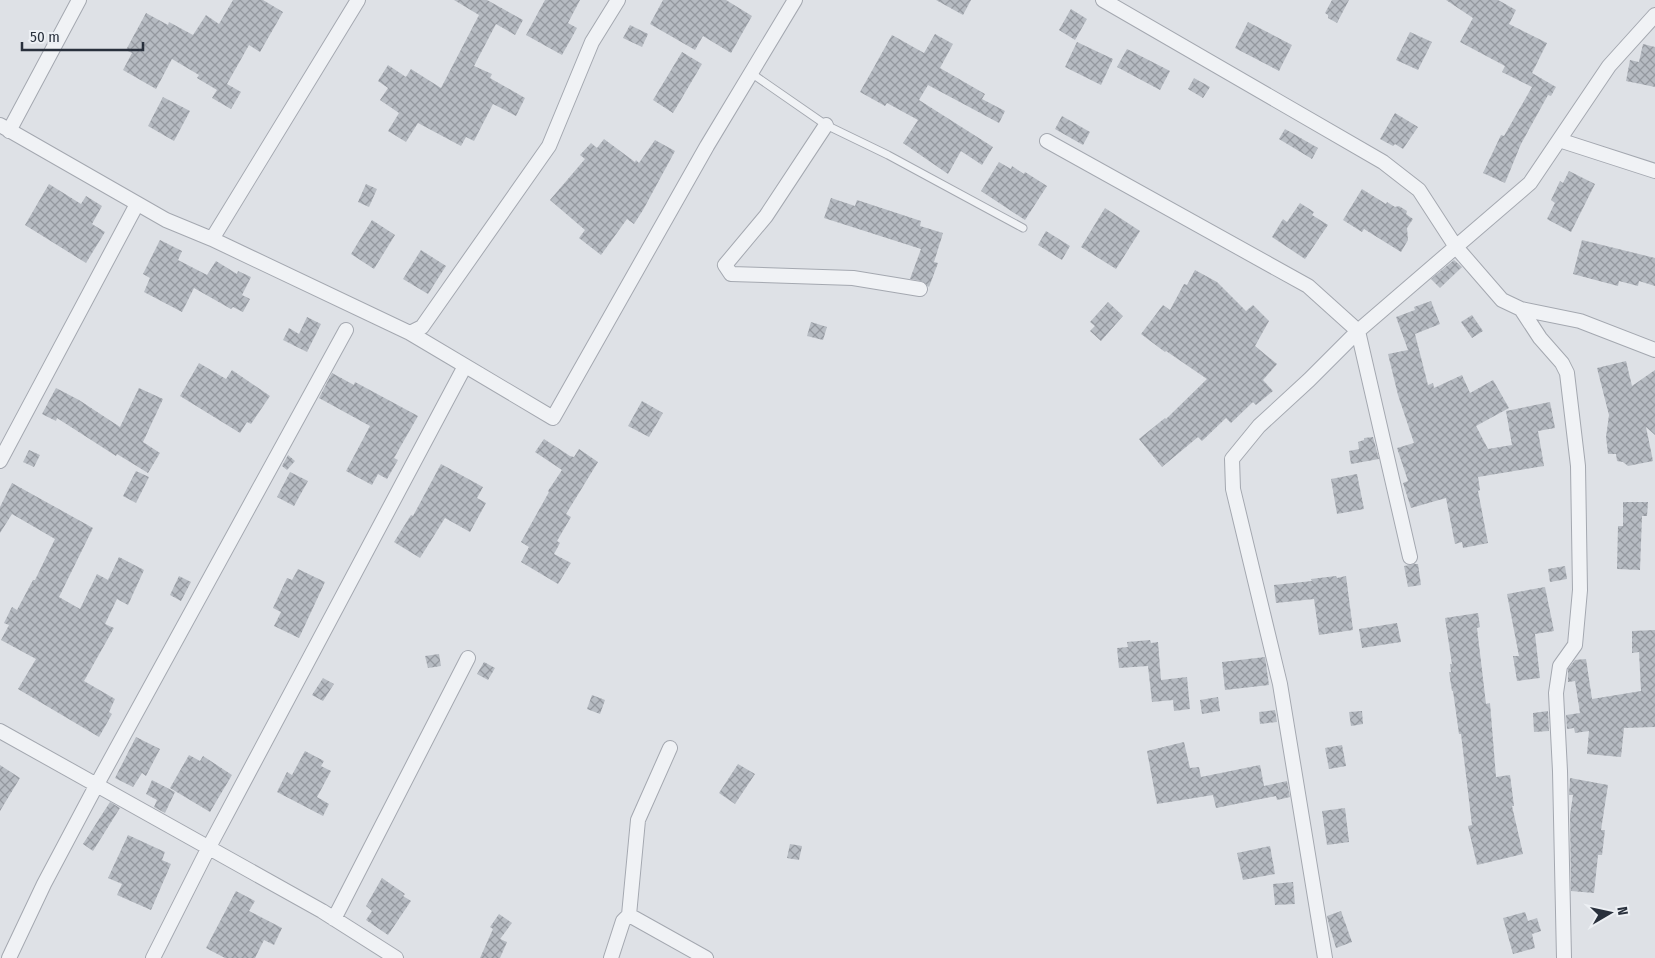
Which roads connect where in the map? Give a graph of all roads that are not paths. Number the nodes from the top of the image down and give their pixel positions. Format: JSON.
{"nodes":[{"id":1,"x":79,"y":0,"type":"edge"},
{"id":2,"x":358,"y":0,"type":"edge"},
{"id":3,"x":618,"y":0,"type":"edge"},
{"id":4,"x":795,"y":0,"type":"edge"},
{"id":5,"x":1103,"y":0,"type":"edge"},
{"id":6,"x":1655,"y":15,"type":"edge"},
{"id":7,"x":751,"y":73,"type":"junction"},
{"id":8,"x":826,"y":125,"type":"junction"},
{"id":9,"x":5,"y":128,"type":"edge"},
{"id":10,"x":1559,"y":140,"type":"junction"},
{"id":11,"x":1047,"y":141,"type":"dead end"},
{"id":12,"x":1655,"y":171,"type":"edge"},
{"id":13,"x":137,"y":204,"type":"junction"},
{"id":14,"x":1023,"y":228,"type":"dead end"},
{"id":15,"x":212,"y":238,"type":"junction"},
{"id":16,"x":1456,"y":247,"type":"junction"},
{"id":17,"x":920,"y":289,"type":"dead end"},
{"id":18,"x":1521,"y":309,"type":"junction"},
{"id":19,"x":346,"y":330,"type":"dead end"},
{"id":20,"x":1358,"y":331,"type":"junction"},
{"id":21,"x":410,"y":333,"type":"junction"},
{"id":22,"x":1655,"y":350,"type":"edge"},
{"id":23,"x":465,"y":366,"type":"junction"},
{"id":24,"x":0,"y":461,"type":"edge"},
{"id":25,"x":1410,"y":557,"type":"dead end"},
{"id":26,"x":468,"y":658,"type":"dead end"},
{"id":27,"x":0,"y":731,"type":"edge"},
{"id":28,"x":670,"y":748,"type":"dead end"},
{"id":29,"x":96,"y":786,"type":"junction"},
{"id":30,"x":209,"y":847,"type":"junction"},
{"id":31,"x":628,"y":915,"type":"junction"},
{"id":32,"x":334,"y":919,"type":"junction"},
{"id":33,"x":10,"y":958,"type":"edge"},
{"id":34,"x":153,"y":958,"type":"edge"},
{"id":35,"x":396,"y":958,"type":"edge"},
{"id":36,"x":611,"y":958,"type":"edge"},
{"id":37,"x":706,"y":958,"type":"edge"},
{"id":38,"x":1325,"y":958,"type":"edge"},
{"id":39,"x":1564,"y":958,"type":"edge"}],
"edges":[{"from":1,"to":9,"type":"street"},
{"from":2,"to":15,"type":"street"},
{"from":3,"to":21,"type":"street"},
{"from":4,"to":7,"type":"street"},
{"from":5,"to":16,"type":"street"},
{"from":6,"to":10,"type":"street"},
{"from":7,"to":8,"type":"lane"},
{"from":7,"to":23,"type":"street"},
{"from":8,"to":14,"type":"lane"},
{"from":8,"to":17,"type":"street"},
{"from":9,"to":13,"type":"street"},
{"from":10,"to":12,"type":"street"},
{"from":10,"to":16,"type":"street"},
{"from":11,"to":20,"type":"street"},
{"from":13,"to":15,"type":"street"},
{"from":13,"to":24,"type":"street"},
{"from":15,"to":21,"type":"street"},
{"from":16,"to":18,"type":"street"},
{"from":16,"to":20,"type":"street"},
{"from":18,"to":22,"type":"street"},
{"from":18,"to":39,"type":"street"},
{"from":19,"to":29,"type":"street"},
{"from":20,"to":25,"type":"street"},
{"from":20,"to":38,"type":"street"},
{"from":21,"to":23,"type":"street"},
{"from":23,"to":30,"type":"street"},
{"from":26,"to":32,"type":"street"},
{"from":27,"to":29,"type":"street"},
{"from":28,"to":31,"type":"street"},
{"from":29,"to":30,"type":"street"},
{"from":29,"to":33,"type":"street"},
{"from":30,"to":32,"type":"street"},
{"from":30,"to":34,"type":"street"},
{"from":31,"to":36,"type":"street"},
{"from":31,"to":37,"type":"street"},
{"from":32,"to":35,"type":"street"}]}
